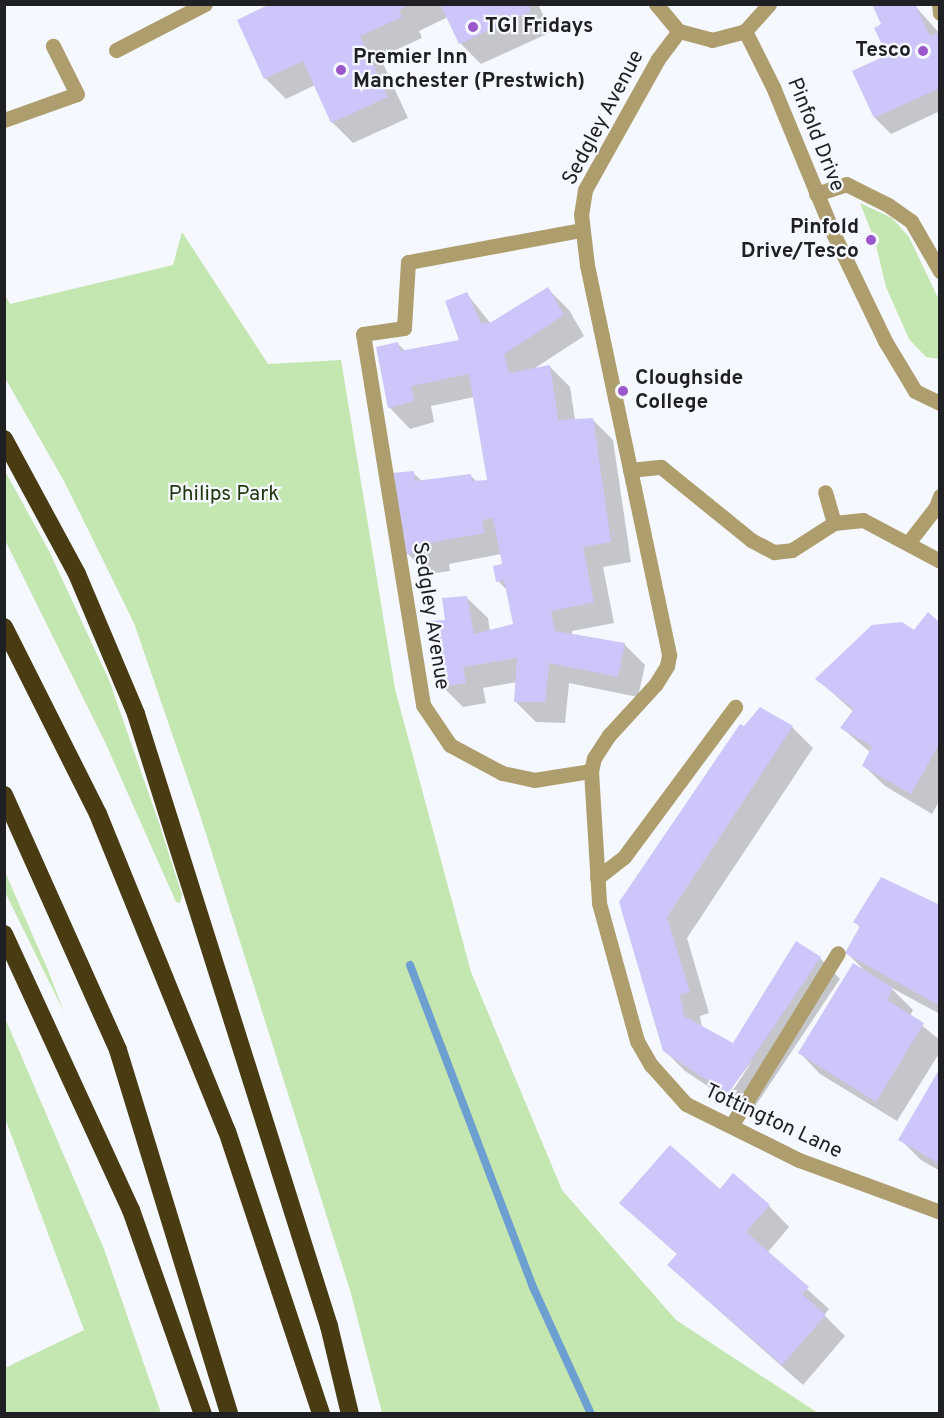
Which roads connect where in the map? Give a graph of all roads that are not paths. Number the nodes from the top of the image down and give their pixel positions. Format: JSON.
{"nodes":[{"id":1,"x":205,"y":4,"type":"edge"},
{"id":2,"x":656,"y":4,"type":"edge"},
{"id":3,"x":769,"y":4,"type":"edge"},
{"id":4,"x":939,"y":4,"type":"edge"},
{"id":5,"x":939,"y":13,"type":"edge"},
{"id":6,"x":679,"y":31,"type":"junction"},
{"id":7,"x":745,"y":31,"type":"junction"},
{"id":8,"x":53,"y":46,"type":"dead end"},
{"id":9,"x":116,"y":50,"type":"dead end"},
{"id":10,"x":4,"y":120,"type":"edge"},
{"id":11,"x":816,"y":194,"type":"junction"},
{"id":12,"x":581,"y":230,"type":"junction"},
{"id":13,"x":939,"y":271,"type":"edge"},
{"id":14,"x":939,"y":403,"type":"edge"},
{"id":15,"x":4,"y":439,"type":"edge"},
{"id":16,"x":630,"y":470,"type":"junction"},
{"id":17,"x":825,"y":492,"type":"dead end"},
{"id":18,"x":939,"y":496,"type":"edge"},
{"id":19,"x":834,"y":523,"type":"junction"},
{"id":20,"x":908,"y":543,"type":"junction"},
{"id":21,"x":939,"y":561,"type":"edge"},
{"id":22,"x":4,"y":627,"type":"edge"},
{"id":23,"x":735,"y":707,"type":"dead end"},
{"id":24,"x":591,"y":771,"type":"junction"},
{"id":25,"x":4,"y":795,"type":"edge"},
{"id":26,"x":597,"y":878,"type":"junction"},
{"id":27,"x":4,"y":934,"type":"edge"},
{"id":28,"x":838,"y":953,"type":"dead end"},
{"id":29,"x":731,"y":1126,"type":"junction"},
{"id":30,"x":939,"y":1212,"type":"edge"},
{"id":31,"x":203,"y":1413,"type":"edge"},
{"id":32,"x":230,"y":1413,"type":"edge"},
{"id":33,"x":321,"y":1413,"type":"edge"},
{"id":34,"x":350,"y":1413,"type":"edge"}],
"edges":[{"from":1,"to":9,"type":"street"},
{"from":2,"to":6,"type":"street"},
{"from":3,"to":7,"type":"street"},
{"from":4,"to":5,"type":"street"},
{"from":6,"to":7,"type":"street"},
{"from":6,"to":12,"type":"street","name":"Sedgley Avenue"},
{"from":7,"to":11,"type":"street","name":"Pinfold Drive"},
{"from":8,"to":10,"type":"street"},
{"from":11,"to":13,"type":"street"},
{"from":11,"to":14,"type":"street","name":"Pinfold Drive"},
{"from":12,"to":16,"type":"street","name":"Sedgley Avenue"},
{"from":12,"to":24,"type":"street","name":"Sedgley Avenue"},
{"from":15,"to":34,"type":"highway"},
{"from":16,"to":19,"type":"street"},
{"from":16,"to":24,"type":"street","name":"Sedgley Avenue"},
{"from":17,"to":19,"type":"street"},
{"from":18,"to":20,"type":"street"},
{"from":19,"to":20,"type":"street"},
{"from":20,"to":21,"type":"street"},
{"from":22,"to":33,"type":"highway"},
{"from":23,"to":26,"type":"street"},
{"from":24,"to":26,"type":"street","name":"Tottington Lane"},
{"from":25,"to":32,"type":"highway"},
{"from":26,"to":29,"type":"street","name":"Tottington Lane"},
{"from":27,"to":31,"type":"highway"},
{"from":28,"to":29,"type":"street"},
{"from":29,"to":30,"type":"street","name":"Tottington Lane"}]}
